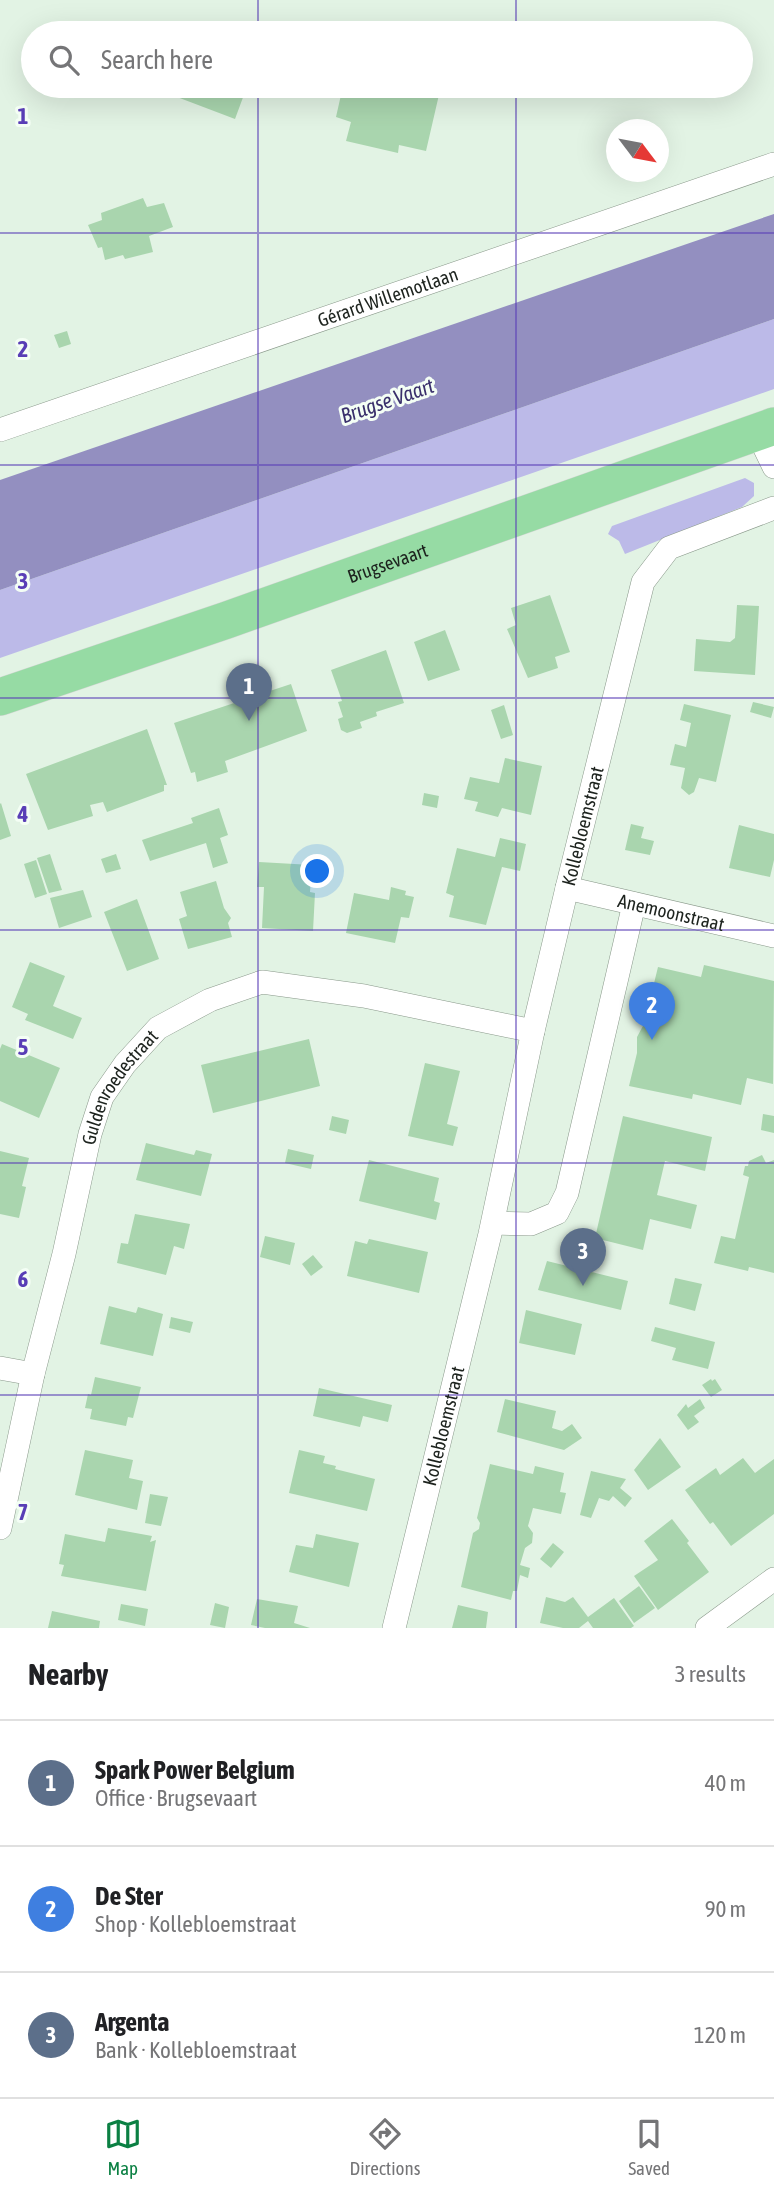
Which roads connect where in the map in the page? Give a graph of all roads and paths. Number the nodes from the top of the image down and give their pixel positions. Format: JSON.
{"nodes":[{"id":1,"x":774,"y":164,"type":"edge"},
{"id":2,"x":766,"y":429,"type":"edge"},
{"id":3,"x":0,"y":430,"type":"edge"},
{"id":4,"x":774,"y":467,"type":"edge"},
{"id":5,"x":774,"y":508,"type":"edge"},
{"id":6,"x":0,"y":697,"type":"edge"},
{"id":7,"x":567,"y":888,"type":"junction"},
{"id":8,"x":634,"y":904,"type":"junction"},
{"id":9,"x":774,"y":936,"type":"edge"},
{"id":10,"x":533,"y":1031,"type":"junction"},
{"id":11,"x":493,"y":1223,"type":"junction"},
{"id":12,"x":0,"y":1368,"type":"edge"},
{"id":13,"x":33,"y":1374,"type":"junction"},
{"id":14,"x":0,"y":1528,"type":"edge"},
{"id":15,"x":774,"y":1579,"type":"edge"},
{"id":16,"x":394,"y":1628,"type":"edge"},
{"id":17,"x":707,"y":1628,"type":"edge"}],
"edges":[{"from":1,"to":3,"type":"street","name":"Gérard Willemotlaan"},
{"from":2,"to":4,"type":"street"},
{"from":2,"to":6,"type":"main road","name":"Brugsevaart"},
{"from":5,"to":7,"type":"street","name":"Kollebloemstraat"},
{"from":7,"to":8,"type":"street","name":"Anemoonstraat"},
{"from":7,"to":10,"type":"street","name":"Kollebloemstraat"},
{"from":8,"to":9,"type":"street","name":"Anemoonstraat"},
{"from":8,"to":11,"type":"street"},
{"from":10,"to":11,"type":"street","name":"Kollebloemstraat"},
{"from":10,"to":13,"type":"street","name":"Guldenroedestraat"},
{"from":11,"to":16,"type":"street","name":"Kollebloemstraat"},
{"from":12,"to":13,"type":"street"},
{"from":13,"to":14,"type":"street","name":"Guldenroedestraat"},
{"from":15,"to":17,"type":"street"}]}
